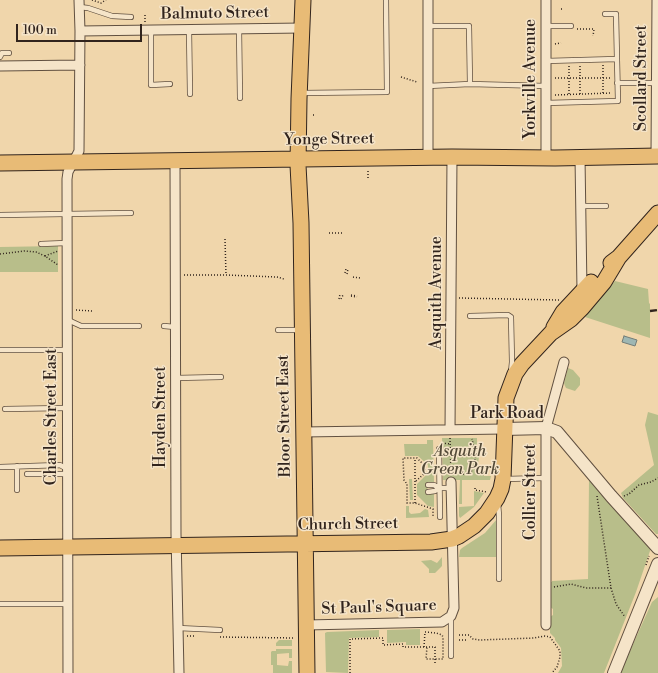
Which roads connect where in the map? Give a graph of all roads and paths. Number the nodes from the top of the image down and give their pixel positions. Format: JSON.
{"nodes":[{"id":1,"x":92,"y":0,"type":"edge"},
{"id":2,"x":106,"y":0,"type":"edge"},
{"id":3,"x":303,"y":0,"type":"edge"},
{"id":4,"x":386,"y":0,"type":"edge"},
{"id":5,"x":428,"y":0,"type":"edge"},
{"id":6,"x":546,"y":0,"type":"edge"},
{"id":7,"x":657,"y":0,"type":"edge"},
{"id":8,"x":79,"y":3,"type":"edge"},
{"id":9,"x":605,"y":14,"type":"dead end"},
{"id":10,"x":145,"y":15,"type":"dead end"},
{"id":11,"x":131,"y":16,"type":"dead end"},
{"id":12,"x":145,"y":22,"type":"dead end"},
{"id":13,"x":428,"y":26,"type":"junction"},
{"id":14,"x":546,"y":26,"type":"junction"},
{"id":15,"x":571,"y":26,"type":"dead end"},
{"id":16,"x":302,"y":28,"type":"junction"},
{"id":17,"x":239,"y":29,"type":"junction"},
{"id":18,"x":151,"y":30,"type":"junction"},
{"id":19,"x":189,"y":30,"type":"junction"},
{"id":20,"x":80,"y":31,"type":"junction"},
{"id":21,"x":561,"y":43,"type":"dead end"},
{"id":22,"x":554,"y":44,"type":"dead end"},
{"id":23,"x":9,"y":52,"type":"dead end"},
{"id":24,"x":0,"y":57,"type":"edge"},
{"id":25,"x":603,"y":59,"type":"junction"},
{"id":26,"x":617,"y":59,"type":"junction"},
{"id":27,"x":569,"y":60,"type":"junction"},
{"id":28,"x":580,"y":60,"type":"junction"},
{"id":29,"x":546,"y":61,"type":"junction"},
{"id":30,"x":80,"y":65,"type":"junction"},
{"id":31,"x":0,"y":66,"type":"edge"},
{"id":32,"x":401,"y":77,"type":"dead end"},
{"id":33,"x":553,"y":78,"type":"dead end"},
{"id":34,"x":569,"y":78,"type":"junction"},
{"id":35,"x":580,"y":78,"type":"junction"},
{"id":36,"x":603,"y":78,"type":"junction"},
{"id":37,"x":617,"y":81,"type":"junction"},
{"id":38,"x":417,"y":82,"type":"dead end"},
{"id":39,"x":656,"y":83,"type":"junction"},
{"id":40,"x":170,"y":84,"type":"dead end"},
{"id":41,"x":470,"y":84,"type":"junction"},
{"id":42,"x":428,"y":86,"type":"junction"},
{"id":43,"x":546,"y":86,"type":"junction"},
{"id":44,"x":299,"y":93,"type":"junction"},
{"id":45,"x":603,"y":93,"type":"junction"},
{"id":46,"x":618,"y":93,"type":"junction"},
{"id":47,"x":190,"y":94,"type":"dead end"},
{"id":48,"x":569,"y":94,"type":"junction"},
{"id":49,"x":580,"y":94,"type":"junction"},
{"id":50,"x":553,"y":95,"type":"dead end"},
{"id":51,"x":240,"y":98,"type":"dead end"},
{"id":52,"x":603,"y":101,"type":"junction"},
{"id":53,"x":546,"y":103,"type":"junction"},
{"id":54,"x":657,"y":156,"type":"edge"},
{"id":55,"x":428,"y":157,"type":"junction"},
{"id":56,"x":452,"y":157,"type":"junction"},
{"id":57,"x":580,"y":157,"type":"junction"},
{"id":58,"x":546,"y":158,"type":"junction"},
{"id":59,"x":298,"y":159,"type":"junction"},
{"id":60,"x":175,"y":161,"type":"junction"},
{"id":61,"x":74,"y":162,"type":"junction"},
{"id":62,"x":0,"y":163,"type":"edge"},
{"id":63,"x":368,"y":169,"type":"dead end"},
{"id":64,"x":368,"y":178,"type":"dead end"},
{"id":65,"x":581,"y":206,"type":"junction"},
{"id":66,"x":606,"y":206,"type":"dead end"},
{"id":67,"x":131,"y":213,"type":"dead end"},
{"id":68,"x":658,"y":213,"type":"edge"},
{"id":69,"x":67,"y":214,"type":"junction"},
{"id":70,"x":0,"y":215,"type":"edge"},
{"id":71,"x":329,"y":233,"type":"dead end"},
{"id":72,"x":342,"y":233,"type":"dead end"},
{"id":73,"x":225,"y":239,"type":"dead end"},
{"id":74,"x":41,"y":244,"type":"dead end"},
{"id":75,"x":64,"y":246,"type":"junction"},
{"id":76,"x":0,"y":254,"type":"edge"},
{"id":77,"x":45,"y":256,"type":"junction"},
{"id":78,"x":619,"y":257,"type":"junction"},
{"id":79,"x":61,"y":267,"type":"dead end"},
{"id":80,"x":347,"y":269,"type":"dead end"},
{"id":81,"x":346,"y":274,"type":"dead end"},
{"id":82,"x":181,"y":275,"type":"dead end"},
{"id":83,"x":226,"y":275,"type":"junction"},
{"id":84,"x":353,"y":277,"type":"dead end"},
{"id":85,"x":360,"y":277,"type":"dead end"},
{"id":86,"x":284,"y":279,"type":"dead end"},
{"id":87,"x":582,"y":291,"type":"junction"},
{"id":88,"x":341,"y":294,"type":"dead end"},
{"id":89,"x":351,"y":295,"type":"dead end"},
{"id":90,"x":357,"y":296,"type":"dead end"},
{"id":91,"x":459,"y":298,"type":"dead end"},
{"id":92,"x":340,"y":299,"type":"dead end"},
{"id":93,"x":565,"y":300,"type":"dead end"},
{"id":94,"x":74,"y":310,"type":"dead end"},
{"id":95,"x":92,"y":310,"type":"dead end"},
{"id":96,"x":470,"y":316,"type":"dead end"},
{"id":97,"x":67,"y":319,"type":"junction"},
{"id":98,"x":139,"y":326,"type":"dead end"},
{"id":99,"x":164,"y":326,"type":"dead end"},
{"id":100,"x":175,"y":326,"type":"junction"},
{"id":101,"x":278,"y":330,"type":"dead end"},
{"id":102,"x":302,"y":330,"type":"junction"},
{"id":103,"x":551,"y":333,"type":"junction"},
{"id":104,"x":0,"y":350,"type":"edge"},
{"id":105,"x":67,"y":350,"type":"junction"},
{"id":106,"x":564,"y":362,"type":"dead end"},
{"id":107,"x":176,"y":378,"type":"junction"},
{"id":108,"x":221,"y":378,"type":"dead end"},
{"id":109,"x":509,"y":389,"type":"junction"},
{"id":110,"x":67,"y":408,"type":"junction"},
{"id":111,"x":5,"y":409,"type":"dead end"},
{"id":112,"x":546,"y":428,"type":"junction"},
{"id":113,"x":504,"y":429,"type":"junction"},
{"id":114,"x":303,"y":432,"type":"junction"},
{"id":115,"x":450,"y":433,"type":"junction"},
{"id":116,"x":471,"y":436,"type":"dead end"},
{"id":117,"x":442,"y":443,"type":"dead end"},
{"id":118,"x":450,"y":444,"type":"junction"},
{"id":119,"x":439,"y":449,"type":"dead end"},
{"id":120,"x":415,"y":458,"type":"junction"},
{"id":121,"x":17,"y":466,"type":"junction"},
{"id":122,"x":0,"y":467,"type":"edge"},
{"id":123,"x":450,"y":467,"type":"junction"},
{"id":124,"x":67,"y":471,"type":"junction"},
{"id":125,"x":27,"y":474,"type":"dead end"},
{"id":126,"x":594,"y":476,"type":"junction"},
{"id":127,"x":545,"y":478,"type":"junction"},
{"id":128,"x":658,"y":478,"type":"edge"},
{"id":129,"x":503,"y":479,"type":"junction"},
{"id":130,"x":416,"y":481,"type":"junction"},
{"id":131,"x":428,"y":485,"type":"dead end"},
{"id":132,"x":451,"y":485,"type":"junction"},
{"id":133,"x":439,"y":488,"type":"junction"},
{"id":134,"x":475,"y":488,"type":"dead end"},
{"id":135,"x":17,"y":490,"type":"dead end"},
{"id":136,"x":428,"y":492,"type":"dead end"},
{"id":137,"x":492,"y":495,"type":"junction"},
{"id":138,"x":620,"y":497,"type":"dead end"},
{"id":139,"x":415,"y":503,"type":"junction"},
{"id":140,"x":432,"y":516,"type":"dead end"},
{"id":141,"x":440,"y":517,"type":"dead end"},
{"id":142,"x":452,"y":539,"type":"junction"},
{"id":143,"x":304,"y":544,"type":"junction"},
{"id":144,"x":177,"y":546,"type":"junction"},
{"id":145,"x":67,"y":547,"type":"junction"},
{"id":146,"x":0,"y":548,"type":"edge"},
{"id":147,"x":658,"y":548,"type":"edge"},
{"id":148,"x":658,"y":564,"type":"edge"},
{"id":149,"x":499,"y":580,"type":"dead end"},
{"id":150,"x":558,"y":586,"type":"dead end"},
{"id":151,"x":611,"y":588,"type":"junction"},
{"id":152,"x":0,"y":604,"type":"edge"},
{"id":153,"x":68,"y":604,"type":"junction"},
{"id":154,"x":451,"y":616,"type":"junction"},
{"id":155,"x":626,"y":619,"type":"dead end"},
{"id":156,"x":306,"y":625,"type":"junction"},
{"id":157,"x":546,"y":625,"type":"dead end"},
{"id":158,"x":178,"y":628,"type":"junction"},
{"id":159,"x":425,"y":628,"type":"dead end"},
{"id":160,"x":220,"y":630,"type":"dead end"},
{"id":161,"x":425,"y":632,"type":"junction"},
{"id":162,"x":443,"y":632,"type":"dead end"},
{"id":163,"x":383,"y":635,"type":"dead end"},
{"id":164,"x":459,"y":635,"type":"dead end"},
{"id":165,"x":186,"y":636,"type":"dead end"},
{"id":166,"x":198,"y":636,"type":"dead end"},
{"id":167,"x":218,"y":637,"type":"dead end"},
{"id":168,"x":443,"y":637,"type":"junction"},
{"id":169,"x":296,"y":638,"type":"dead end"},
{"id":170,"x":383,"y":638,"type":"junction"},
{"id":171,"x":459,"y":640,"type":"dead end"},
{"id":172,"x":466,"y":640,"type":"dead end"},
{"id":173,"x":425,"y":647,"type":"junction"},
{"id":174,"x":451,"y":656,"type":"dead end"},
{"id":175,"x":435,"y":659,"type":"junction"},
{"id":176,"x":435,"y":663,"type":"dead end"},
{"id":177,"x":68,"y":673,"type":"edge"},
{"id":178,"x":179,"y":673,"type":"edge"},
{"id":179,"x":306,"y":673,"type":"edge"},
{"id":180,"x":350,"y":673,"type":"edge"},
{"id":181,"x":552,"y":673,"type":"edge"},
{"id":182,"x":614,"y":673,"type":"edge"}],
"edges":[{"from":1,"to":2,"type":"path"},
{"from":3,"to":16,"type":"main road","name":"Bloor Street East"},
{"from":4,"to":44,"type":"lane"},
{"from":5,"to":13,"type":"street"},
{"from":6,"to":14,"type":"street","name":"Yorkville Avenue"},
{"from":7,"to":39,"type":"street","name":"Scollard Street"},
{"from":8,"to":11,"type":"lane"},
{"from":8,"to":20,"type":"street","name":"Charles Street East"},
{"from":9,"to":26,"type":"lane"},
{"from":10,"to":12,"type":"path"},
{"from":13,"to":41,"type":"lane"},
{"from":13,"to":42,"type":"street"},
{"from":14,"to":15,"type":"lane"},
{"from":14,"to":29,"type":"street","name":"Yorkville Avenue"},
{"from":16,"to":17,"type":"street","name":"Balmuto Street"},
{"from":16,"to":44,"type":"main road","name":"Bloor Street East"},
{"from":17,"to":19,"type":"street","name":"Balmuto Street"},
{"from":17,"to":51,"type":"lane"},
{"from":18,"to":19,"type":"street","name":"Balmuto Street"},
{"from":18,"to":20,"type":"street","name":"Balmuto Street"},
{"from":18,"to":40,"type":"lane"},
{"from":19,"to":47,"type":"lane"},
{"from":20,"to":30,"type":"street","name":"Charles Street East"},
{"from":21,"to":22,"type":"path"},
{"from":23,"to":24,"type":"lane"},
{"from":25,"to":26,"type":"lane"},
{"from":25,"to":28,"type":"lane"},
{"from":25,"to":36,"type":"path"},
{"from":26,"to":37,"type":"lane"},
{"from":27,"to":28,"type":"lane"},
{"from":27,"to":29,"type":"lane"},
{"from":27,"to":34,"type":"path"},
{"from":28,"to":35,"type":"path"},
{"from":29,"to":43,"type":"street","name":"Yorkville Avenue"},
{"from":30,"to":31,"type":"street"},
{"from":30,"to":61,"type":"street","name":"Charles Street East"},
{"from":32,"to":38,"type":"path"},
{"from":33,"to":34,"type":"path"},
{"from":34,"to":35,"type":"path"},
{"from":34,"to":48,"type":"path"},
{"from":35,"to":36,"type":"path"},
{"from":35,"to":49,"type":"path"},
{"from":36,"to":37,"type":"path"},
{"from":36,"to":45,"type":"path"},
{"from":37,"to":39,"type":"lane"},
{"from":37,"to":46,"type":"lane"},
{"from":39,"to":54,"type":"street","name":"Scollard Street"},
{"from":41,"to":42,"type":"lane"},
{"from":41,"to":43,"type":"lane"},
{"from":42,"to":55,"type":"street"},
{"from":43,"to":53,"type":"street","name":"Yorkville Avenue"},
{"from":44,"to":59,"type":"main road","name":"Bloor Street East"},
{"from":45,"to":46,"type":"path"},
{"from":45,"to":49,"type":"path"},
{"from":45,"to":52,"type":"path"},
{"from":46,"to":52,"type":"lane"},
{"from":48,"to":49,"type":"path"},
{"from":48,"to":50,"type":"path"},
{"from":52,"to":53,"type":"lane"},
{"from":53,"to":58,"type":"street","name":"Yorkville Avenue"},
{"from":54,"to":57,"type":"main road","name":"Yonge Street"},
{"from":55,"to":56,"type":"main road","name":"Yonge Street"},
{"from":55,"to":59,"type":"main road","name":"Yonge Street"},
{"from":56,"to":58,"type":"main road","name":"Yonge Street"},
{"from":56,"to":115,"type":"street","name":"Asquith Avenue"},
{"from":57,"to":58,"type":"main road","name":"Yonge Street"},
{"from":57,"to":65,"type":"street"},
{"from":59,"to":60,"type":"main road","name":"Yonge Street"},
{"from":59,"to":102,"type":"main road","name":"Bloor Street East"},
{"from":60,"to":61,"type":"main road","name":"Yonge Street"},
{"from":60,"to":100,"type":"street","name":"Hayden Street"},
{"from":61,"to":62,"type":"main road","name":"Yonge Street"},
{"from":61,"to":69,"type":"street","name":"Charles Street East"},
{"from":63,"to":64,"type":"path"},
{"from":65,"to":66,"type":"lane"},
{"from":65,"to":87,"type":"street"},
{"from":67,"to":69,"type":"lane"},
{"from":68,"to":78,"type":"main road","name":"Church Street"},
{"from":69,"to":70,"type":"lane"},
{"from":69,"to":75,"type":"street","name":"Charles Street East"},
{"from":71,"to":72,"type":"path"},
{"from":73,"to":83,"type":"path"},
{"from":74,"to":75,"type":"lane"},
{"from":75,"to":77,"type":"path"},
{"from":75,"to":97,"type":"street","name":"Charles Street East"},
{"from":76,"to":77,"type":"path"},
{"from":77,"to":79,"type":"path"},
{"from":78,"to":87,"type":"main road","name":"Church Street"},
{"from":78,"to":103,"type":"main road","name":"Church Street"},
{"from":80,"to":81,"type":"path"},
{"from":82,"to":83,"type":"path"},
{"from":83,"to":86,"type":"path"},
{"from":84,"to":85,"type":"path"},
{"from":87,"to":103,"type":"main road","name":"Church Street"},
{"from":88,"to":92,"type":"path"},
{"from":89,"to":90,"type":"path"},
{"from":91,"to":93,"type":"path"},
{"from":94,"to":95,"type":"path"},
{"from":96,"to":109,"type":"lane"},
{"from":97,"to":98,"type":"lane"},
{"from":97,"to":105,"type":"street","name":"Charles Street East"},
{"from":99,"to":100,"type":"lane"},
{"from":100,"to":107,"type":"street","name":"Hayden Street"},
{"from":101,"to":102,"type":"lane"},
{"from":102,"to":114,"type":"main road","name":"Bloor Street East"},
{"from":103,"to":109,"type":"main road","name":"Church Street"},
{"from":104,"to":105,"type":"lane"},
{"from":105,"to":110,"type":"street","name":"Charles Street East"},
{"from":106,"to":112,"type":"street","name":"Collier Street"},
{"from":107,"to":108,"type":"lane"},
{"from":107,"to":144,"type":"street","name":"Hayden Street"},
{"from":109,"to":113,"type":"main road","name":"Church Street"},
{"from":110,"to":111,"type":"lane"},
{"from":110,"to":124,"type":"street","name":"Charles Street East"},
{"from":112,"to":113,"type":"street","name":"Park Road"},
{"from":112,"to":126,"type":"street","name":"Park Road"},
{"from":112,"to":127,"type":"street","name":"Collier Street"},
{"from":113,"to":115,"type":"street","name":"Park Road"},
{"from":113,"to":129,"type":"main road","name":"Church Street"},
{"from":114,"to":115,"type":"street","name":"Park Road"},
{"from":114,"to":143,"type":"main road","name":"Bloor Street East"},
{"from":115,"to":118,"type":"path"},
{"from":116,"to":123,"type":"path"},
{"from":117,"to":118,"type":"path"},
{"from":118,"to":123,"type":"path"},
{"from":119,"to":133,"type":"lane"},
{"from":120,"to":130,"type":"path"},
{"from":120,"to":130,"type":"path"},
{"from":120,"to":139,"type":"path"},
{"from":121,"to":122,"type":"lane"},
{"from":121,"to":124,"type":"lane"},
{"from":121,"to":135,"type":"lane"},
{"from":123,"to":132,"type":"path"},
{"from":124,"to":125,"type":"lane"},
{"from":124,"to":145,"type":"street","name":"Charles Street East"},
{"from":126,"to":147,"type":"street","name":"Park Road"},
{"from":126,"to":151,"type":"path"},
{"from":127,"to":129,"type":"lane"},
{"from":127,"to":157,"type":"street","name":"Collier Street"},
{"from":128,"to":138,"type":"path"},
{"from":129,"to":137,"type":"main road","name":"Church Street"},
{"from":130,"to":139,"type":"path"},
{"from":131,"to":133,"type":"lane"},
{"from":132,"to":133,"type":"lane"},
{"from":132,"to":142,"type":"street"},
{"from":133,"to":136,"type":"lane"},
{"from":133,"to":141,"type":"lane"},
{"from":134,"to":137,"type":"path"},
{"from":137,"to":142,"type":"main road","name":"Church Street"},
{"from":137,"to":149,"type":"lane"},
{"from":139,"to":140,"type":"path"},
{"from":142,"to":143,"type":"main road","name":"Church Street"},
{"from":142,"to":154,"type":"street"},
{"from":143,"to":144,"type":"main road","name":"Church Street"},
{"from":143,"to":156,"type":"main road","name":"Bloor Street East"},
{"from":144,"to":145,"type":"main road","name":"Church Street"},
{"from":144,"to":158,"type":"street","name":"Hayden Street"},
{"from":145,"to":146,"type":"main road","name":"Church Street"},
{"from":145,"to":153,"type":"street","name":"Charles Street East"},
{"from":148,"to":182,"type":"street"},
{"from":150,"to":151,"type":"path"},
{"from":151,"to":155,"type":"path"},
{"from":152,"to":153,"type":"lane"},
{"from":153,"to":177,"type":"street","name":"Charles Street East"},
{"from":154,"to":156,"type":"street","name":"St Paul's Square"},
{"from":154,"to":174,"type":"lane"},
{"from":156,"to":179,"type":"main road","name":"Bloor Street East"},
{"from":158,"to":160,"type":"lane"},
{"from":158,"to":178,"type":"street","name":"Hayden Street"},
{"from":159,"to":161,"type":"path"},
{"from":161,"to":168,"type":"path"},
{"from":161,"to":173,"type":"path"},
{"from":162,"to":168,"type":"path"},
{"from":163,"to":170,"type":"path"},
{"from":164,"to":181,"type":"path"},
{"from":165,"to":166,"type":"path"},
{"from":167,"to":169,"type":"path"},
{"from":168,"to":175,"type":"path"},
{"from":170,"to":173,"type":"path"},
{"from":170,"to":180,"type":"path"},
{"from":171,"to":172,"type":"path"},
{"from":173,"to":175,"type":"path"},
{"from":173,"to":175,"type":"path"},
{"from":175,"to":176,"type":"path"}]}
